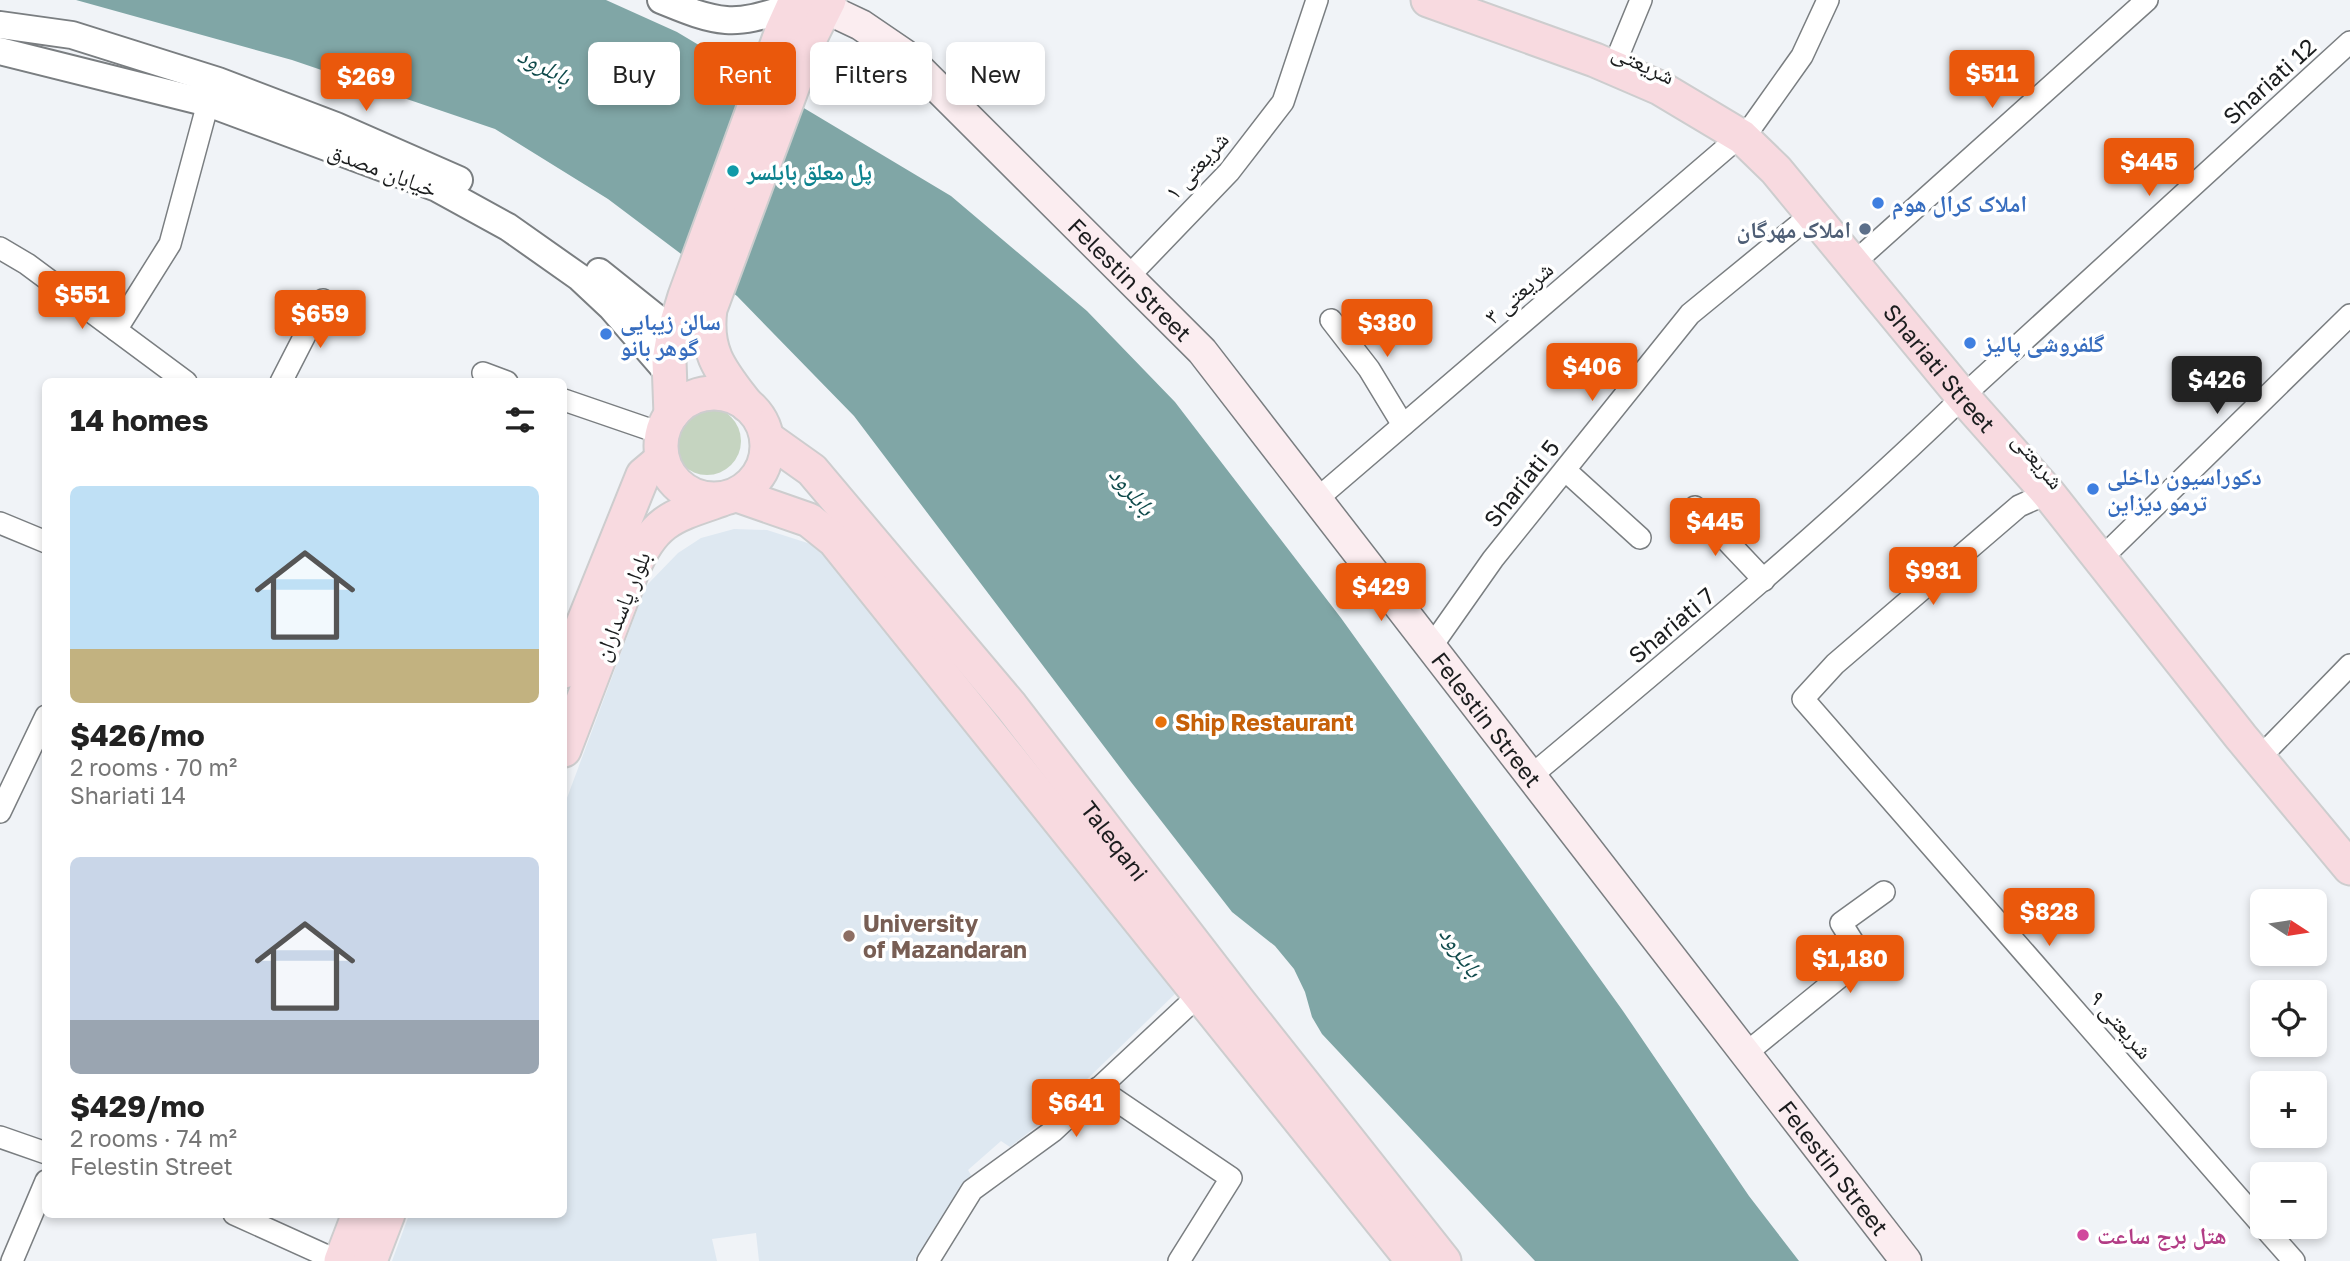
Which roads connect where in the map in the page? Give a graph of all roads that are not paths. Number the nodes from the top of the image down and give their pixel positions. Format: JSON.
{"nodes":[{"id":1,"x":661,"y":0,"type":"edge"},
{"id":2,"x":1317,"y":0,"type":"edge"},
{"id":3,"x":1428,"y":0,"type":"edge"},
{"id":4,"x":1477,"y":0,"type":"edge"},
{"id":5,"x":1641,"y":0,"type":"edge"},
{"id":6,"x":1828,"y":0,"type":"edge"},
{"id":7,"x":2147,"y":0,"type":"edge"},
{"id":8,"x":806,"y":13,"type":"edge"},
{"id":9,"x":0,"y":25,"type":"edge"},
{"id":10,"x":2350,"y":42,"type":"edge"},
{"id":11,"x":0,"y":51,"type":"edge"},
{"id":12,"x":1620,"y":51,"type":"junction"},
{"id":13,"x":213,"y":92,"type":"junction"},
{"id":14,"x":1747,"y":130,"type":"junction"},
{"id":15,"x":1811,"y":215,"type":"junction"},
{"id":16,"x":0,"y":247,"type":"edge"},
{"id":17,"x":1866,"y":252,"type":"junction"},
{"id":18,"x":1128,"y":277,"type":"junction"},
{"id":19,"x":323,"y":300,"type":"dead end"},
{"id":20,"x":697,"y":303,"type":"junction"},
{"id":21,"x":2350,"y":315,"type":"edge"},
{"id":22,"x":1331,"y":320,"type":"dead end"},
{"id":23,"x":116,"y":330,"type":"junction"},
{"id":24,"x":674,"y":332,"type":"junction"},
{"id":25,"x":483,"y":373,"type":"dead end"},
{"id":26,"x":670,"y":374,"type":"junction"},
{"id":27,"x":181,"y":378,"type":"edge"},
{"id":28,"x":283,"y":378,"type":"edge"},
{"id":29,"x":497,"y":378,"type":"edge"},
{"id":30,"x":1969,"y":391,"type":"junction"},
{"id":31,"x":567,"y":401,"type":"edge"},
{"id":32,"x":747,"y":405,"type":"junction"},
{"id":33,"x":1403,"y":425,"type":"junction"},
{"id":34,"x":666,"y":436,"type":"junction"},
{"id":35,"x":767,"y":438,"type":"junction"},
{"id":36,"x":812,"y":470,"type":"junction"},
{"id":37,"x":1566,"y":470,"type":"junction"},
{"id":38,"x":2048,"y":493,"type":"junction"},
{"id":39,"x":729,"y":497,"type":"junction"},
{"id":40,"x":1317,"y":499,"type":"junction"},
{"id":41,"x":1695,"y":508,"type":"dead end"},
{"id":42,"x":790,"y":512,"type":"junction"},
{"id":43,"x":0,"y":523,"type":"edge"},
{"id":44,"x":1640,"y":538,"type":"dead end"},
{"id":45,"x":42,"y":540,"type":"edge"},
{"id":46,"x":2113,"y":547,"type":"junction"},
{"id":47,"x":1764,"y":580,"type":"junction"},
{"id":48,"x":1431,"y":647,"type":"junction"},
{"id":49,"x":567,"y":664,"type":"edge"},
{"id":50,"x":2350,"y":665,"type":"edge"},
{"id":51,"x":42,"y":724,"type":"edge"},
{"id":52,"x":567,"y":742,"type":"edge"},
{"id":53,"x":2271,"y":746,"type":"junction"},
{"id":54,"x":1532,"y":775,"type":"junction"},
{"id":55,"x":0,"y":812,"type":"edge"},
{"id":56,"x":2350,"y":844,"type":"edge"},
{"id":57,"x":2350,"y":868,"type":"edge"},
{"id":58,"x":1884,"y":892,"type":"dead end"},
{"id":59,"x":1200,"y":994,"type":"junction"},
{"id":60,"x":1745,"y":1054,"type":"junction"},
{"id":61,"x":1098,"y":1088,"type":"junction"},
{"id":62,"x":0,"y":1137,"type":"edge"},
{"id":63,"x":42,"y":1152,"type":"edge"},
{"id":64,"x":42,"y":1190,"type":"edge"},
{"id":65,"x":2250,"y":1211,"type":"edge"},
{"id":66,"x":243,"y":1218,"type":"edge"},
{"id":67,"x":357,"y":1218,"type":"edge"},
{"id":68,"x":386,"y":1218,"type":"edge"},
{"id":69,"x":2275,"y":1239,"type":"edge"},
{"id":70,"x":12,"y":1261,"type":"edge"},
{"id":71,"x":339,"y":1261,"type":"edge"},
{"id":72,"x":370,"y":1261,"type":"edge"},
{"id":73,"x":928,"y":1261,"type":"edge"},
{"id":74,"x":1179,"y":1261,"type":"edge"},
{"id":75,"x":1412,"y":1261,"type":"edge"},
{"id":76,"x":1444,"y":1261,"type":"edge"},
{"id":77,"x":1906,"y":1261,"type":"edge"},
{"id":78,"x":2294,"y":1261,"type":"edge"}],
"edges":[{"from":1,"to":8,"type":"street"},
{"from":2,"to":18,"type":"street","name":"شریعتی ۱"},
{"from":3,"to":14,"type":"main road","name":"Shariati Street"},
{"from":4,"to":12,"type":"main road","name":"شریعتی"},
{"from":5,"to":12,"type":"street"},
{"from":6,"to":14,"type":"street","name":"شریعتی ۳"},
{"from":7,"to":17,"type":"street"},
{"from":8,"to":18,"type":"main road","name":"Felestin Street"},
{"from":8,"to":20,"type":"main road"},
{"from":9,"to":13,"type":"street","name":"خیابان مصدق"},
{"from":10,"to":30,"type":"street","name":"Shariati 12"},
{"from":11,"to":13,"type":"street","name":"خیابان مصدق"},
{"from":12,"to":14,"type":"main road","name":"شریعتی"},
{"from":13,"to":23,"type":"street"},
{"from":13,"to":24,"type":"street","name":"خیابان مصدق"},
{"from":13,"to":26,"type":"street","name":"خیابان مصدق"},
{"from":14,"to":15,"type":"main road","name":"Shariati Street"},
{"from":14,"to":17,"type":"main road","name":"شریعتی"},
{"from":14,"to":33,"type":"street","name":"شریعتی ۳"},
{"from":15,"to":30,"type":"main road","name":"Shariati Street"},
{"from":15,"to":37,"type":"street","name":"Shariati 5"},
{"from":16,"to":23,"type":"street"},
{"from":17,"to":30,"type":"main road","name":"شریعتی"},
{"from":18,"to":40,"type":"main road","name":"Felestin Street"},
{"from":19,"to":28,"type":"street"},
{"from":20,"to":24,"type":"main road"},
{"from":20,"to":32,"type":"main road"},
{"from":21,"to":46,"type":"street"},
{"from":22,"to":33,"type":"street"},
{"from":23,"to":27,"type":"street"},
{"from":24,"to":26,"type":"main road"},
{"from":25,"to":29,"type":"street"},
{"from":26,"to":34,"type":"main road"},
{"from":30,"to":38,"type":"main road","name":"Shariati Street"},
{"from":30,"to":46,"type":"main road","name":"شریعتی"},
{"from":30,"to":47,"type":"street","name":"Shariati 7"},
{"from":31,"to":34,"type":"street"},
{"from":32,"to":34,"type":"main road"},
{"from":32,"to":35,"type":"main road"},
{"from":33,"to":40,"type":"street","name":"شریعتی ۳"},
{"from":34,"to":39,"type":"main road"},
{"from":34,"to":49,"type":"main road","name":"بلوار پاسداران"},
{"from":35,"to":36,"type":"main road","name":"Taleqani"},
{"from":35,"to":39,"type":"main road"},
{"from":36,"to":42,"type":"main road"},
{"from":36,"to":76,"type":"main road","name":"Taleqani"},
{"from":37,"to":44,"type":"street"},
{"from":37,"to":48,"type":"street","name":"Shariati 5"},
{"from":38,"to":57,"type":"main road","name":"Shariati Street"},
{"from":38,"to":65,"type":"street"},
{"from":39,"to":42,"type":"main road","name":"Taleqani"},
{"from":39,"to":52,"type":"main road","name":"بلوار پاسداران"},
{"from":40,"to":48,"type":"main road","name":"Felestin Street"},
{"from":41,"to":47,"type":"street"},
{"from":42,"to":59,"type":"main road","name":"Taleqani"},
{"from":43,"to":45,"type":"street"},
{"from":46,"to":53,"type":"main road","name":"شریعتی"},
{"from":47,"to":54,"type":"street","name":"Shariati 7"},
{"from":48,"to":54,"type":"main road","name":"Felestin Street"},
{"from":50,"to":53,"type":"street"},
{"from":51,"to":55,"type":"street"},
{"from":53,"to":56,"type":"main road","name":"شریعتی"},
{"from":54,"to":60,"type":"main road","name":"Felestin Street"},
{"from":58,"to":60,"type":"street"},
{"from":59,"to":61,"type":"street"},
{"from":59,"to":75,"type":"main road","name":"Taleqani"},
{"from":60,"to":77,"type":"main road","name":"Felestin Street"},
{"from":61,"to":73,"type":"street"},
{"from":61,"to":74,"type":"street"},
{"from":62,"to":63,"type":"street"},
{"from":64,"to":70,"type":"street"},
{"from":66,"to":71,"type":"street"},
{"from":67,"to":71,"type":"main road"},
{"from":68,"to":72,"type":"main road"},
{"from":69,"to":78,"type":"street"}]}
